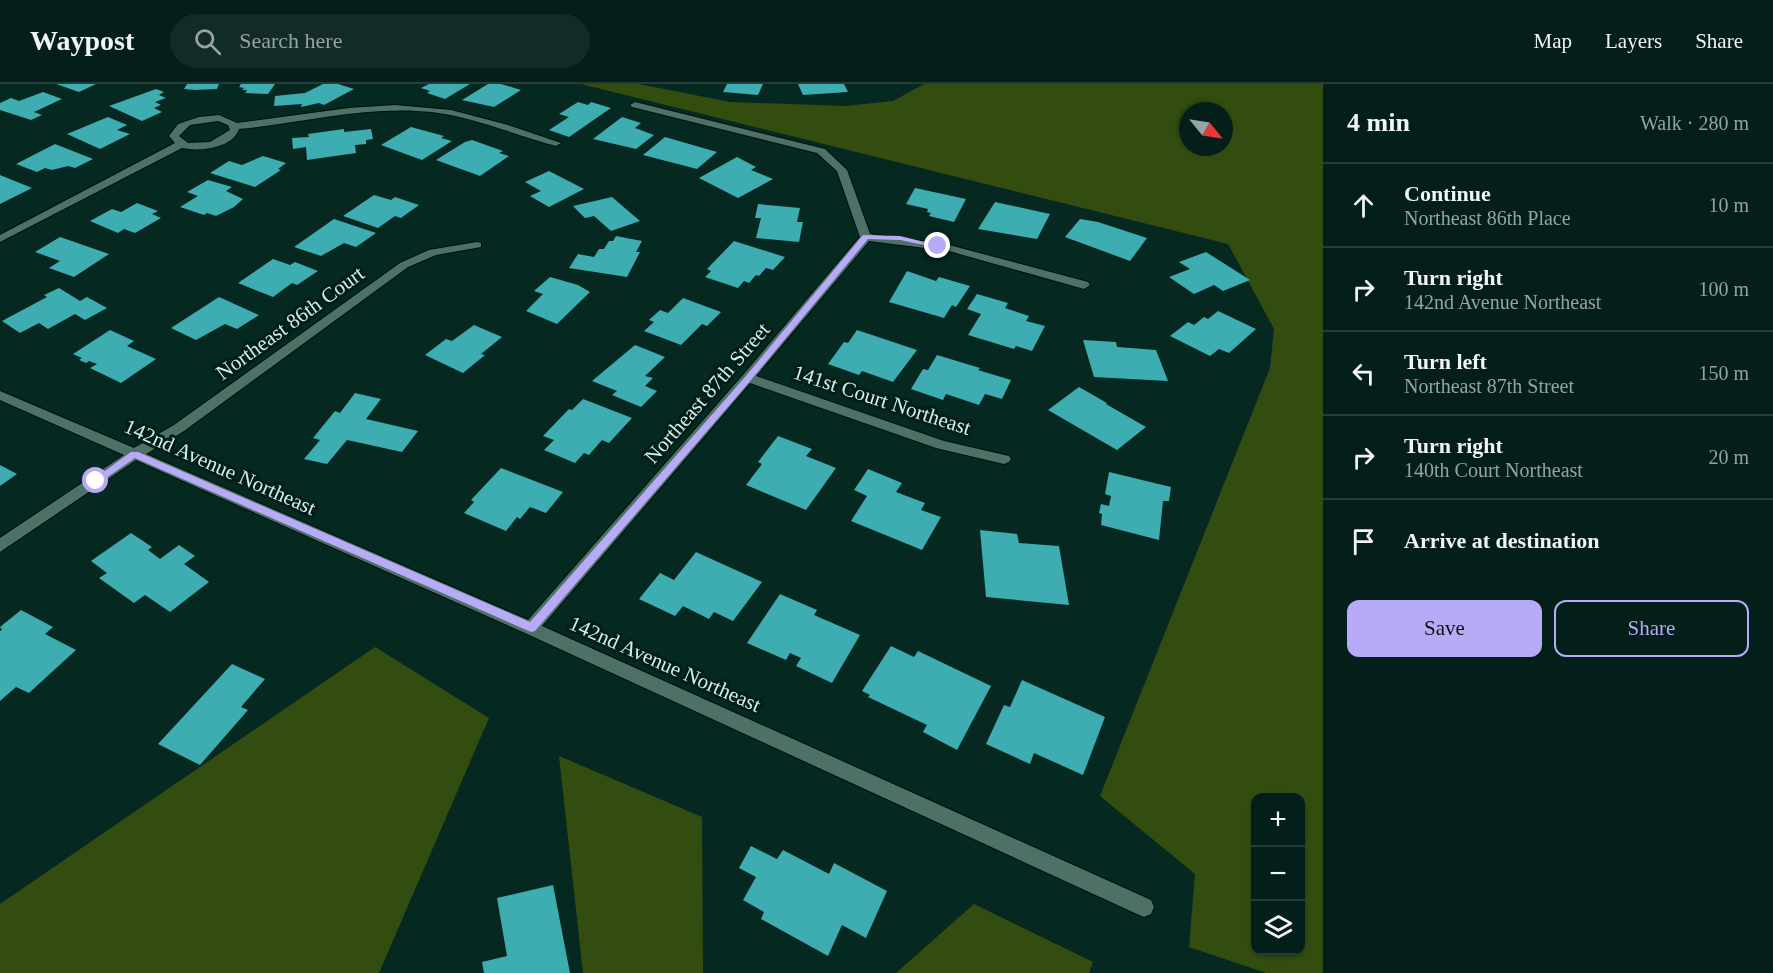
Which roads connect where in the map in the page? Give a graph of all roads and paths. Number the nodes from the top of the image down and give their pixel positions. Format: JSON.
{"nodes":[{"id":1,"x":635,"y":105,"type":"dead end"},
{"id":2,"x":235,"y":126,"type":"junction"},
{"id":3,"x":555,"y":143,"type":"dead end"},
{"id":4,"x":181,"y":144,"type":"junction"},
{"id":5,"x":866,"y":237,"type":"junction"},
{"id":6,"x":0,"y":239,"type":"edge"},
{"id":7,"x":477,"y":245,"type":"dead end"},
{"id":8,"x":1084,"y":285,"type":"dead end"},
{"id":9,"x":748,"y":378,"type":"junction"},
{"id":10,"x":0,"y":394,"type":"edge"},
{"id":11,"x":135,"y":454,"type":"junction"},
{"id":12,"x":1004,"y":459,"type":"dead end"},
{"id":13,"x":0,"y":546,"type":"edge"},
{"id":14,"x":531,"y":628,"type":"junction"},
{"id":15,"x":1144,"y":907,"type":"dead end"}],
"edges":[{"from":1,"to":5,"type":"street"},
{"from":2,"to":3,"type":"street"},
{"from":2,"to":4,"type":"street"},
{"from":2,"to":4,"type":"street"},
{"from":4,"to":6,"type":"street"},
{"from":5,"to":8,"type":"street"},
{"from":5,"to":9,"type":"street","name":"Northeast 87th Street"},
{"from":7,"to":11,"type":"street","name":"Northeast 86th Court"},
{"from":9,"to":12,"type":"street","name":"141st Court Northeast"},
{"from":9,"to":14,"type":"street","name":"Northeast 87th Street"},
{"from":10,"to":11,"type":"street","name":"142nd Avenue Northeast"},
{"from":11,"to":13,"type":"street","name":"Northeast 86th Court"},
{"from":11,"to":14,"type":"street","name":"142nd Avenue Northeast"},
{"from":14,"to":15,"type":"street","name":"142nd Avenue Northeast"}]}
